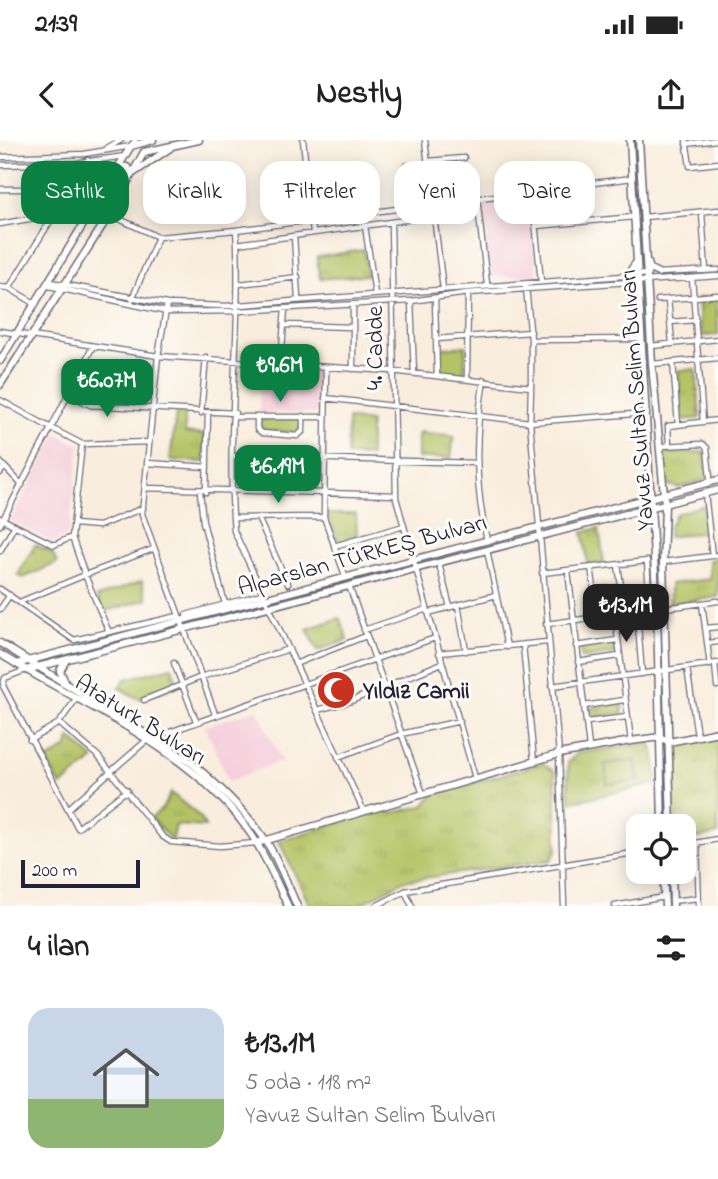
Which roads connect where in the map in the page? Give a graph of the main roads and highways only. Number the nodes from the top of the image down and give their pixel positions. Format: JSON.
{"nodes":[{"id":1,"x":151,"y":140,"type":"edge"},
{"id":2,"x":200,"y":140,"type":"edge"},
{"id":3,"x":630,"y":140,"type":"edge"},
{"id":4,"x":639,"y":140,"type":"edge"},
{"id":5,"x":133,"y":143,"type":"edge"},
{"id":6,"x":174,"y":145,"type":"junction"},
{"id":7,"x":144,"y":152,"type":"junction"},
{"id":8,"x":125,"y":156,"type":"junction"},
{"id":9,"x":122,"y":161,"type":"edge"},
{"id":10,"x":129,"y":170,"type":"edge"},
{"id":11,"x":132,"y":174,"type":"junction"},
{"id":12,"x":642,"y":177,"type":"junction"},
{"id":13,"x":632,"y":178,"type":"junction"},
{"id":14,"x":86,"y":224,"type":"edge"},
{"id":15,"x":646,"y":259,"type":"junction"},
{"id":16,"x":636,"y":262,"type":"junction"},
{"id":17,"x":658,"y":273,"type":"road end"},
{"id":18,"x":627,"y":276,"type":"road end"},
{"id":19,"x":0,"y":361,"type":"edge"},
{"id":20,"x":0,"y":385,"type":"edge"},
{"id":21,"x":718,"y":480,"type":"edge"},
{"id":22,"x":718,"y":490,"type":"edge"},
{"id":23,"x":664,"y":493,"type":"junction"},
{"id":24,"x":650,"y":498,"type":"junction"},
{"id":25,"x":665,"y":505,"type":"junction"},
{"id":26,"x":652,"y":508,"type":"junction"},
{"id":27,"x":181,"y":622,"type":"junction"},
{"id":28,"x":0,"y":643,"type":"edge"},
{"id":29,"x":0,"y":654,"type":"edge"},
{"id":30,"x":69,"y":658,"type":"junction"},
{"id":31,"x":27,"y":661,"type":"junction"},
{"id":32,"x":16,"y":664,"type":"junction"},
{"id":33,"x":36,"y":667,"type":"junction"},
{"id":34,"x":26,"y":670,"type":"junction"},
{"id":35,"x":67,"y":686,"type":"junction"},
{"id":36,"x":718,"y":732,"type":"edge"},
{"id":37,"x":660,"y":737,"type":"junction"},
{"id":38,"x":150,"y":739,"type":"junction"},
{"id":39,"x":669,"y":741,"type":"junction"},
{"id":40,"x":662,"y":814,"type":"edge"},
{"id":41,"x":671,"y":814,"type":"edge"},
{"id":42,"x":265,"y":839,"type":"junction"},
{"id":43,"x":257,"y":843,"type":"junction"},
{"id":44,"x":663,"y":884,"type":"edge"},
{"id":45,"x":672,"y":884,"type":"edge"},
{"id":46,"x":673,"y":904,"type":"edge"},
{"id":47,"x":288,"y":906,"type":"edge"},
{"id":48,"x":297,"y":906,"type":"edge"},
{"id":49,"x":665,"y":906,"type":"edge"}],
"edges":[{"from":1,"to":5,"type":"main road"},
{"from":1,"to":7,"type":"main road"},
{"from":2,"to":6,"type":"main road"},
{"from":3,"to":13,"type":"main road","name":"Yavuz Sultan Selim Bulvarı"},
{"from":4,"to":12,"type":"main road","name":"Yavuz Sultan Selim Bulvarı"},
{"from":5,"to":8,"type":"main road"},
{"from":6,"to":7,"type":"main road"},
{"from":6,"to":11,"type":"main road"},
{"from":7,"to":8,"type":"main road"},
{"from":7,"to":11,"type":"main road"},
{"from":8,"to":9,"type":"main road"},
{"from":10,"to":11,"type":"main road"},
{"from":11,"to":20,"type":"main road"},
{"from":12,"to":13,"type":"main road"},
{"from":12,"to":15,"type":"main road","name":"Yavuz Sultan Selim Bulvarı"},
{"from":13,"to":16,"type":"main road","name":"Yavuz Sultan Selim Bulvarı"},
{"from":14,"to":19,"type":"main road"},
{"from":15,"to":17,"type":"main road"},
{"from":15,"to":23,"type":"main road","name":"Yavuz Sultan Selim Bulvarı"},
{"from":16,"to":18,"type":"main road"},
{"from":16,"to":24,"type":"main road","name":"Yavuz Sultan Selim Bulvarı"},
{"from":21,"to":23,"type":"main road","name":"Alparslan TÜRKEŞ Bulvarı"},
{"from":22,"to":25,"type":"main road"},
{"from":23,"to":24,"type":"main road","name":"Alparslan TÜRKEŞ Bulvarı"},
{"from":23,"to":25,"type":"main road","name":"Yavuz Sultan Selim Bulvarı"},
{"from":24,"to":26,"type":"main road","name":"Yavuz Sultan Selim Bulvarı"},
{"from":24,"to":27,"type":"main road","name":"Alparslan TÜRKEŞ Bulvarı"},
{"from":25,"to":26,"type":"main road"},
{"from":25,"to":39,"type":"main road","name":"Yavuz Sultan Selim Bulvarı"},
{"from":26,"to":27,"type":"main road"},
{"from":26,"to":37,"type":"main road","name":"Yavuz Sultan Selim Bulvarı"},
{"from":27,"to":30,"type":"main road"},
{"from":27,"to":31,"type":"main road","name":"Alparslan TÜRKEŞ Bulvarı"},
{"from":28,"to":31,"type":"main road"},
{"from":29,"to":32,"type":"main road","name":"Ataturk Bulvarı"},
{"from":30,"to":33,"type":"main road"},
{"from":30,"to":35,"type":"main road"},
{"from":31,"to":32,"type":"main road","name":"Alparslan TÜRKEŞ Bulvarı"},
{"from":31,"to":33,"type":"main road"},
{"from":32,"to":34,"type":"main road","name":"Ataturk Bulvarı"},
{"from":33,"to":34,"type":"main road"},
{"from":33,"to":35,"type":"main road"},
{"from":34,"to":38,"type":"main road","name":"Ataturk Bulvarı"},
{"from":35,"to":38,"type":"main road"},
{"from":36,"to":39,"type":"main road"},
{"from":37,"to":39,"type":"main road"},
{"from":37,"to":40,"type":"main road","name":"Yavuz Sultan Selim Bulvarı"},
{"from":37,"to":42,"type":"main road"},
{"from":38,"to":42,"type":"main road"},
{"from":38,"to":43,"type":"main road","name":"Ataturk Bulvarı"},
{"from":39,"to":41,"type":"main road","name":"Yavuz Sultan Selim Bulvarı"},
{"from":42,"to":43,"type":"main road"},
{"from":42,"to":48,"type":"main road"},
{"from":43,"to":47,"type":"main road","name":"Ataturk Bulvarı"},
{"from":44,"to":49,"type":"main road"},
{"from":45,"to":46,"type":"main road"}]}
